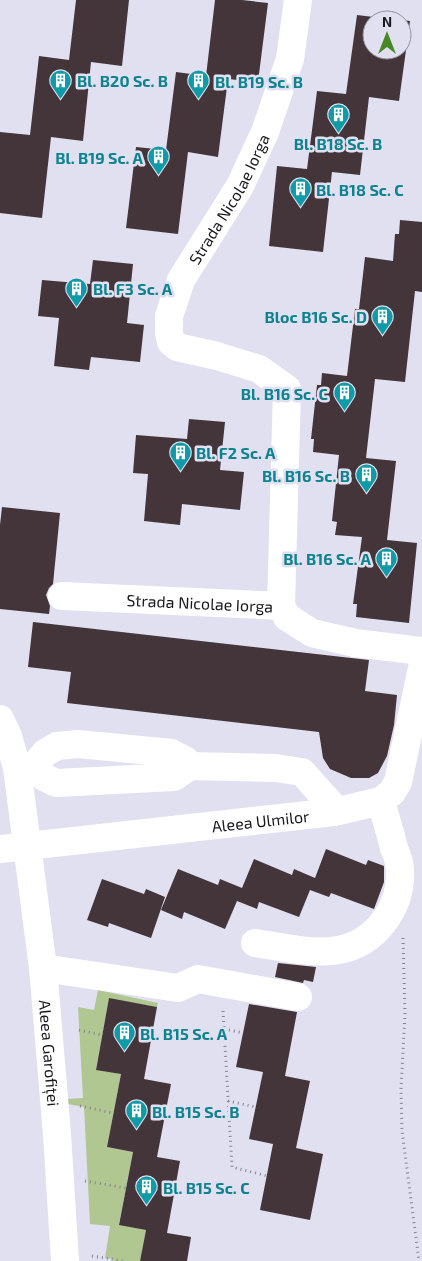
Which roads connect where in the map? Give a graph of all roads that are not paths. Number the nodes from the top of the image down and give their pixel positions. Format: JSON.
{"nodes":[{"id":1,"x":298,"y":0,"type":"edge"},
{"id":2,"x":62,"y":596,"type":"dead end"},
{"id":3,"x":281,"y":606,"type":"junction"},
{"id":4,"x":422,"y":651,"type":"edge"},
{"id":5,"x":422,"y":668,"type":"edge"},
{"id":6,"x":0,"y":719,"type":"edge"},
{"id":7,"x":190,"y":766,"type":"junction"},
{"id":8,"x":26,"y":767,"type":"junction"},
{"id":9,"x":381,"y":800,"type":"junction"},
{"id":10,"x":337,"y":811,"type":"junction"},
{"id":11,"x":28,"y":845,"type":"junction"},
{"id":12,"x":0,"y":849,"type":"edge"},
{"id":13,"x":255,"y":943,"type":"dead end"},
{"id":14,"x":43,"y":968,"type":"junction"},
{"id":15,"x":298,"y":997,"type":"dead end"},
{"id":16,"x":65,"y":1261,"type":"edge"}],
"edges":[{"from":1,"to":3,"type":"street","name":"Strada Nicolae Iorga"},
{"from":2,"to":3,"type":"street","name":"Strada Nicolae Iorga"},
{"from":3,"to":4,"type":"street"},
{"from":5,"to":9,"type":"street"},
{"from":6,"to":8,"type":"street","name":"Aleea Garofiței"},
{"from":7,"to":8,"type":"street"},
{"from":7,"to":8,"type":"street"},
{"from":7,"to":10,"type":"street"},
{"from":8,"to":11,"type":"street","name":"Aleea Garofiței"},
{"from":9,"to":10,"type":"street","name":"Aleea Ulmilor"},
{"from":9,"to":13,"type":"street"},
{"from":10,"to":11,"type":"street","name":"Aleea Ulmilor"},
{"from":11,"to":12,"type":"street","name":"Aleea Ulmilor"},
{"from":11,"to":14,"type":"street","name":"Aleea Garofiței"},
{"from":14,"to":15,"type":"street"},
{"from":14,"to":16,"type":"street","name":"Aleea Garofiței"}]}
